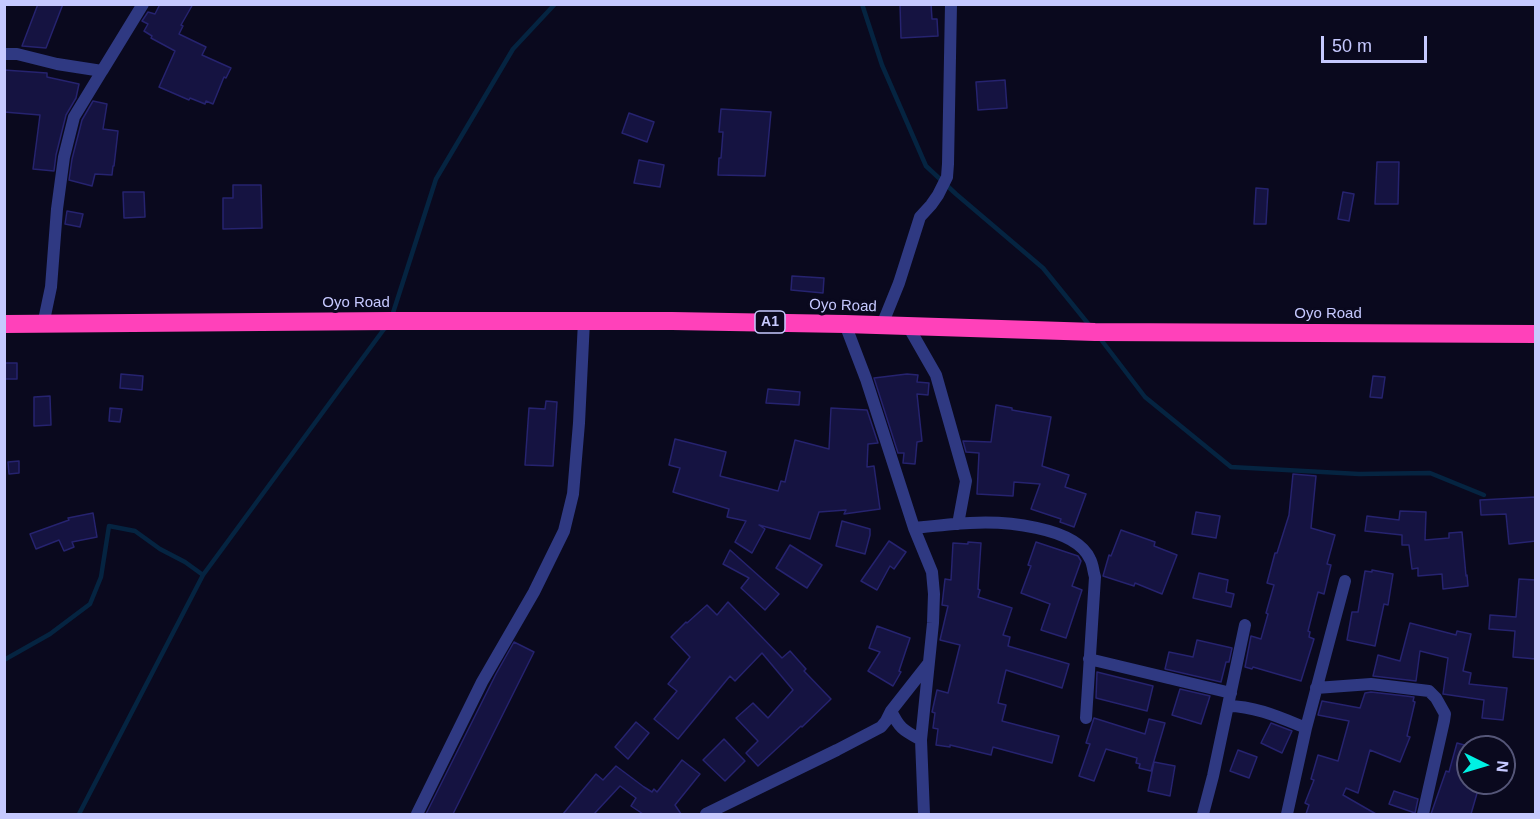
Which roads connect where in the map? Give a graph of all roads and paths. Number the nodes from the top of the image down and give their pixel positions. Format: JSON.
{"nodes":[{"id":1,"x":143,"y":4,"type":"edge"},
{"id":2,"x":951,"y":4,"type":"edge"},
{"id":3,"x":4,"y":54,"type":"edge"},
{"id":4,"x":102,"y":71,"type":"junction"},
{"id":5,"x":584,"y":321,"type":"junction"},
{"id":6,"x":4,"y":324,"type":"edge"},
{"id":7,"x":845,"y":324,"type":"junction"},
{"id":8,"x":43,"y":325,"type":"junction"},
{"id":9,"x":882,"y":325,"type":"junction"},
{"id":10,"x":908,"y":326,"type":"junction"},
{"id":11,"x":1536,"y":334,"type":"edge"},
{"id":12,"x":958,"y":524,"type":"junction"},
{"id":13,"x":914,"y":528,"type":"junction"},
{"id":14,"x":1345,"y":582,"type":"dead end"},
{"id":15,"x":1245,"y":625,"type":"dead end"},
{"id":16,"x":1089,"y":659,"type":"junction"},
{"id":17,"x":929,"y":664,"type":"junction"},
{"id":18,"x":1316,"y":688,"type":"junction"},
{"id":19,"x":1231,"y":693,"type":"junction"},
{"id":20,"x":1228,"y":706,"type":"junction"},
{"id":21,"x":891,"y":711,"type":"junction"},
{"id":22,"x":1086,"y":718,"type":"dead end"},
{"id":23,"x":1306,"y":728,"type":"junction"},
{"id":24,"x":921,"y":740,"type":"junction"},
{"id":25,"x":417,"y":814,"type":"edge"},
{"id":26,"x":706,"y":814,"type":"edge"},
{"id":27,"x":924,"y":814,"type":"edge"},
{"id":28,"x":1203,"y":814,"type":"edge"},
{"id":29,"x":1287,"y":814,"type":"edge"},
{"id":30,"x":1423,"y":814,"type":"edge"}],
"edges":[{"from":1,"to":4,"type":"street"},
{"from":2,"to":9,"type":"street"},
{"from":3,"to":4,"type":"street"},
{"from":4,"to":8,"type":"street"},
{"from":5,"to":7,"type":"highway","name":"Oyo Road","number":"A1"},
{"from":5,"to":8,"type":"highway","name":"Oyo Road","number":"A1"},
{"from":5,"to":25,"type":"street"},
{"from":6,"to":8,"type":"highway","name":"Oyo Road","number":"A1"},
{"from":7,"to":9,"type":"highway","name":"Oyo Road","number":"A1"},
{"from":7,"to":13,"type":"street"},
{"from":9,"to":10,"type":"highway","name":"Oyo Road","number":"A1"},
{"from":10,"to":11,"type":"highway","name":"Oyo Road","number":"A1"},
{"from":10,"to":12,"type":"street"},
{"from":12,"to":13,"type":"street"},
{"from":12,"to":16,"type":"street"},
{"from":13,"to":17,"type":"street"},
{"from":14,"to":18,"type":"street"},
{"from":15,"to":19,"type":"street"},
{"from":16,"to":19,"type":"street"},
{"from":16,"to":22,"type":"street"},
{"from":17,"to":21,"type":"street"},
{"from":17,"to":24,"type":"street"},
{"from":18,"to":23,"type":"street"},
{"from":18,"to":30,"type":"street"},
{"from":19,"to":20,"type":"street"},
{"from":20,"to":23,"type":"street"},
{"from":20,"to":28,"type":"street"},
{"from":21,"to":24,"type":"street"},
{"from":21,"to":26,"type":"street"},
{"from":23,"to":29,"type":"street"},
{"from":24,"to":27,"type":"street"}]}
